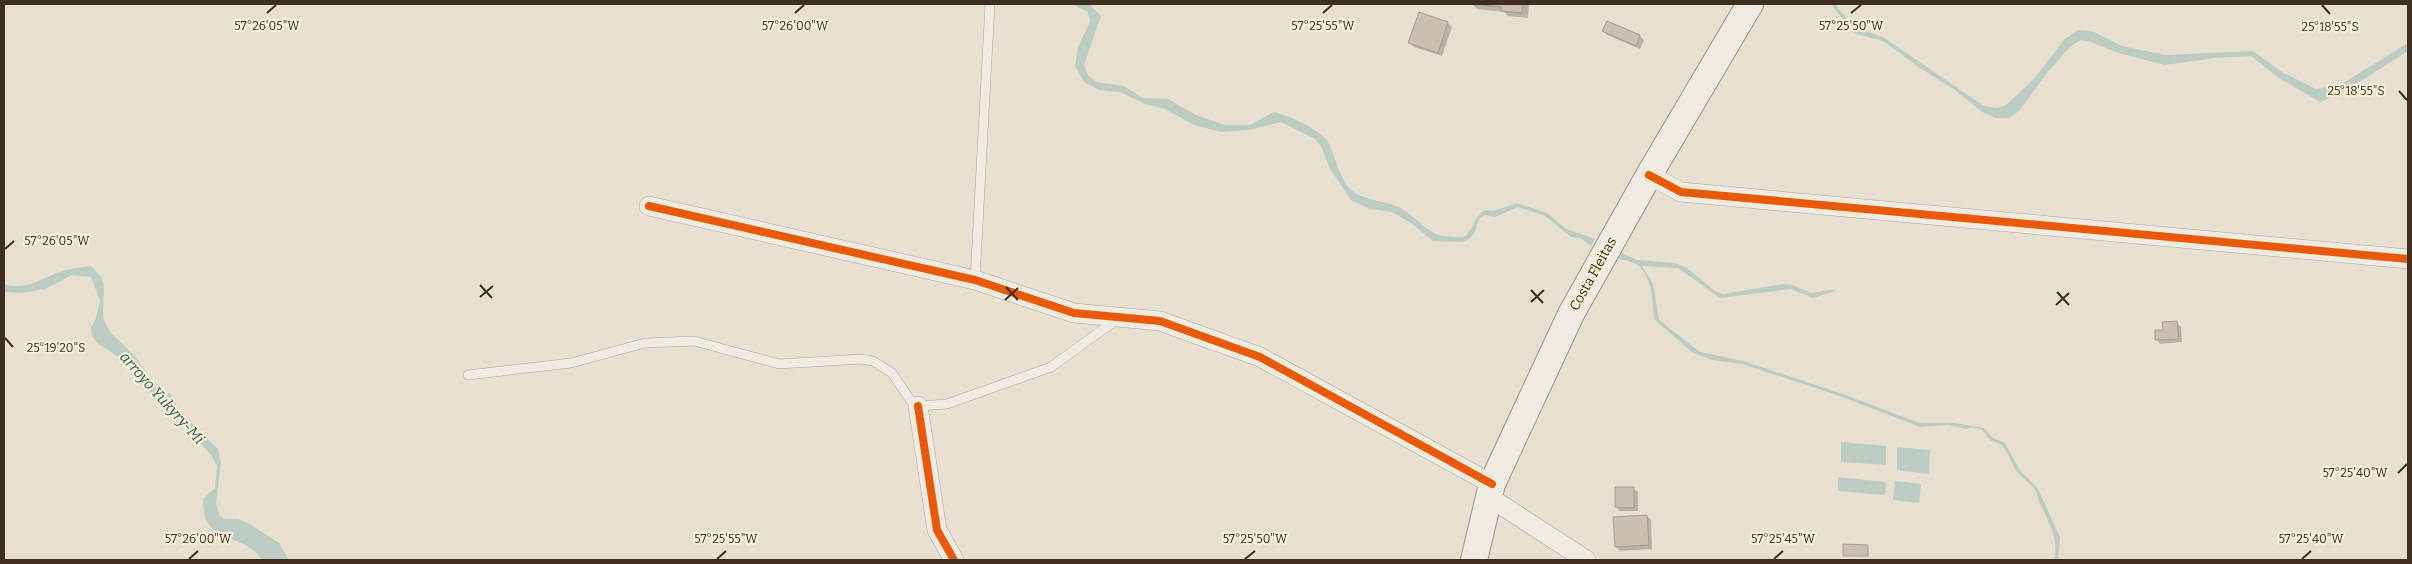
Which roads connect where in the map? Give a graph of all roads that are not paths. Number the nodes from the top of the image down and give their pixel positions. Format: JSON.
{"nodes":[{"id":1,"x":990,"y":4,"type":"edge"},
{"id":2,"x":1750,"y":4,"type":"edge"},
{"id":3,"x":1649,"y":175,"type":"junction"},
{"id":4,"x":648,"y":206,"type":"dead end"},
{"id":5,"x":2408,"y":259,"type":"edge"},
{"id":6,"x":975,"y":280,"type":"junction"},
{"id":7,"x":1118,"y":318,"type":"junction"},
{"id":8,"x":468,"y":375,"type":"dead end"},
{"id":9,"x":918,"y":406,"type":"junction"},
{"id":10,"x":1490,"y":491,"type":"junction"},
{"id":11,"x":954,"y":560,"type":"edge"},
{"id":12,"x":1474,"y":560,"type":"edge"},
{"id":13,"x":1586,"y":560,"type":"edge"}],
"edges":[{"from":1,"to":6,"type":"lane"},
{"from":2,"to":3,"type":"main road","name":"Costa Fleitas"},
{"from":3,"to":5,"type":"street"},
{"from":3,"to":10,"type":"main road","name":"Costa Fleitas"},
{"from":4,"to":6,"type":"street"},
{"from":6,"to":7,"type":"street"},
{"from":7,"to":9,"type":"lane"},
{"from":7,"to":10,"type":"street"},
{"from":8,"to":9,"type":"lane"},
{"from":9,"to":11,"type":"street"},
{"from":10,"to":12,"type":"main road","name":"Costa Fleitas"},
{"from":10,"to":13,"type":"street"}]}
